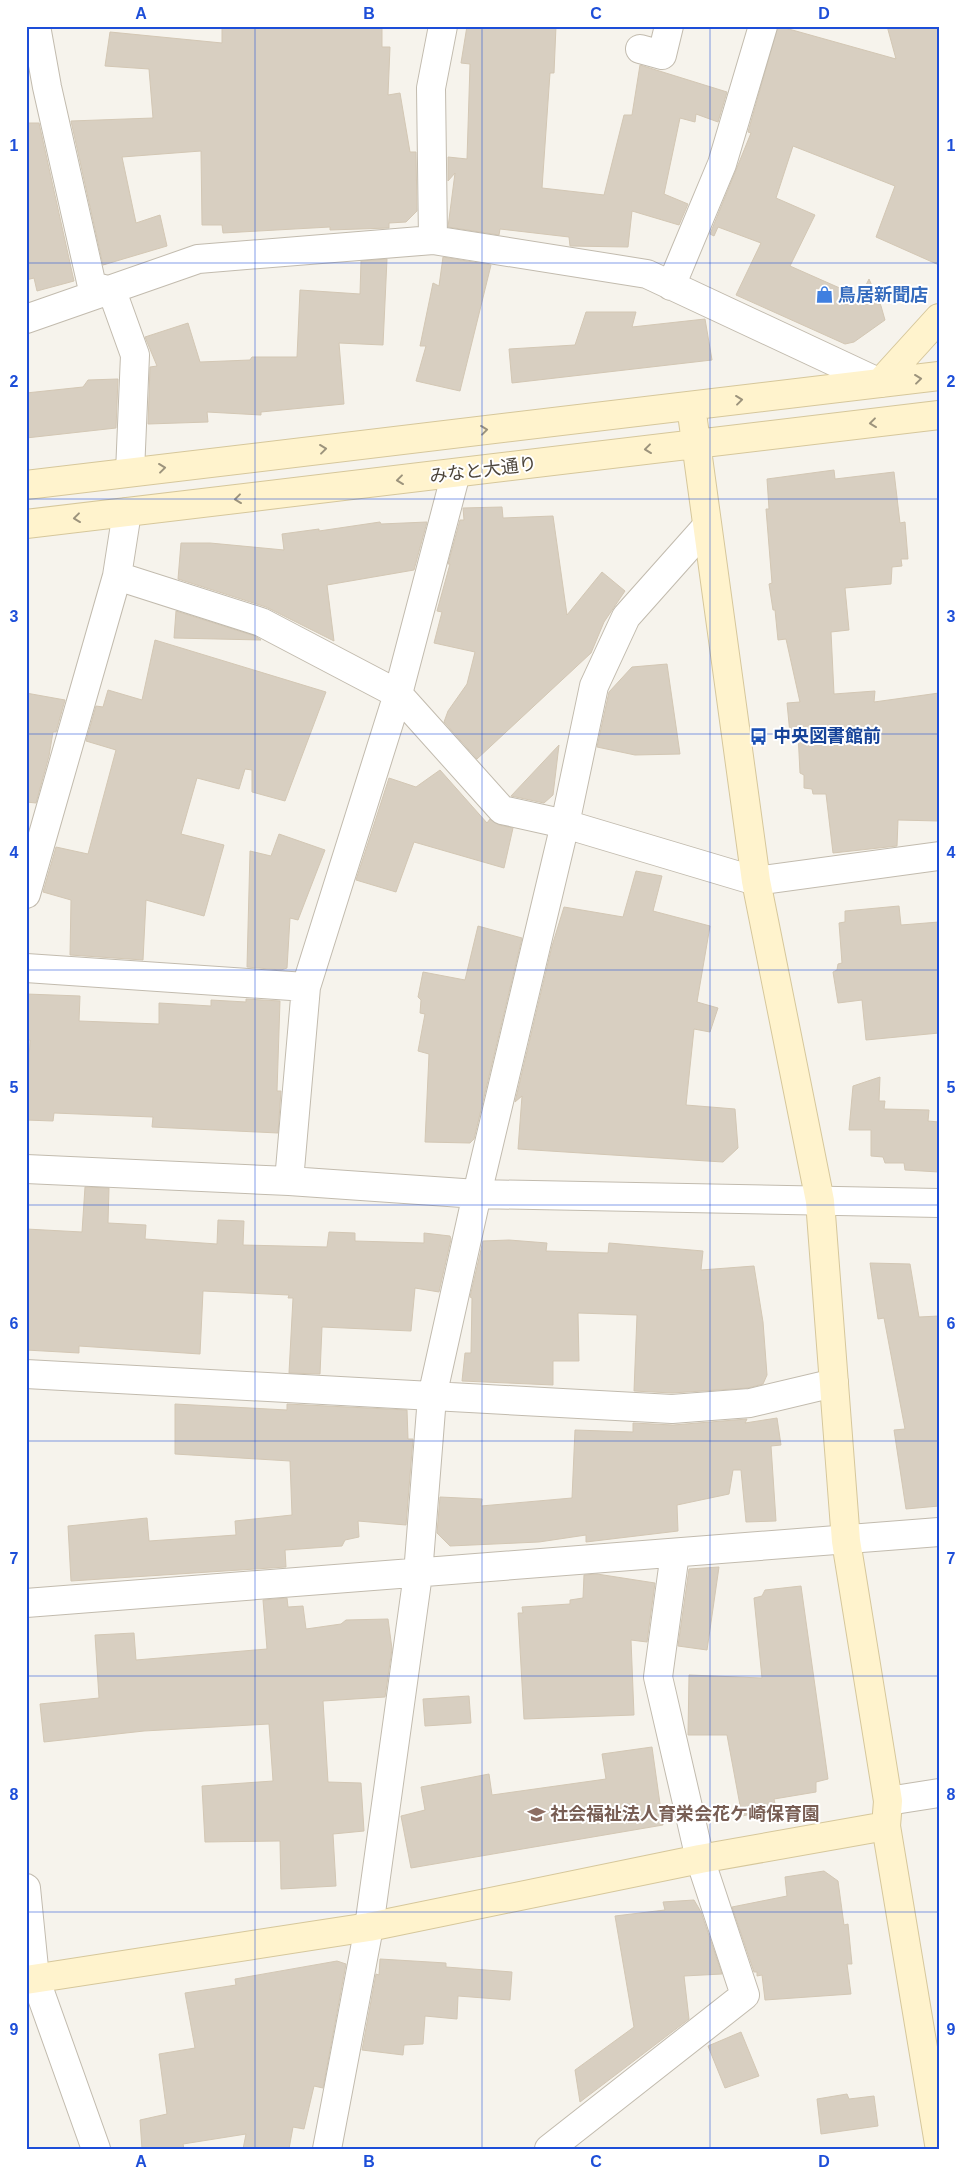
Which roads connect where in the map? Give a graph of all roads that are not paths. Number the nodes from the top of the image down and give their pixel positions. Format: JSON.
{"nodes":[{"id":1,"x":36,"y":26,"type":"edge"},
{"id":2,"x":443,"y":26,"type":"edge"},
{"id":3,"x":670,"y":26,"type":"edge"},
{"id":4,"x":763,"y":26,"type":"edge"},
{"id":5,"x":640,"y":49,"type":"dead end"},
{"id":6,"x":433,"y":240,"type":"junction"},
{"id":7,"x":671,"y":286,"type":"junction"},
{"id":8,"x":112,"y":291,"type":"junction"},
{"id":9,"x":939,"y":318,"type":"edge"},
{"id":10,"x":26,"y":319,"type":"edge"},
{"id":11,"x":939,"y":376,"type":"edge"},
{"id":12,"x":880,"y":383,"type":"junction"},
{"id":13,"x":691,"y":406,"type":"junction"},
{"id":14,"x":939,"y":415,"type":"edge"},
{"id":15,"x":696,"y":443,"type":"junction"},
{"id":16,"x":130,"y":472,"type":"junction"},
{"id":17,"x":456,"y":473,"type":"junction"},
{"id":18,"x":26,"y":485,"type":"edge"},
{"id":19,"x":127,"y":512,"type":"junction"},
{"id":20,"x":26,"y":524,"type":"edge"},
{"id":21,"x":707,"y":526,"type":"junction"},
{"id":22,"x":117,"y":576,"type":"junction"},
{"id":23,"x":398,"y":694,"type":"junction"},
{"id":24,"x":565,"y":824,"type":"junction"},
{"id":25,"x":939,"y":856,"type":"edge"},
{"id":26,"x":756,"y":881,"type":"junction"},
{"id":27,"x":26,"y":894,"type":"edge"},
{"id":28,"x":26,"y":968,"type":"edge"},
{"id":29,"x":306,"y":987,"type":"junction"},
{"id":30,"x":26,"y":1169,"type":"edge"},
{"id":31,"x":289,"y":1181,"type":"junction"},
{"id":32,"x":477,"y":1194,"type":"junction"},
{"id":33,"x":820,"y":1201,"type":"junction"},
{"id":34,"x":939,"y":1203,"type":"edge"},
{"id":35,"x":26,"y":1374,"type":"edge"},
{"id":36,"x":834,"y":1383,"type":"junction"},
{"id":37,"x":432,"y":1397,"type":"junction"},
{"id":38,"x":939,"y":1532,"type":"edge"},
{"id":39,"x":846,"y":1541,"type":"junction"},
{"id":40,"x":675,"y":1553,"type":"junction"},
{"id":41,"x":418,"y":1574,"type":"junction"},
{"id":42,"x":26,"y":1603,"type":"edge"},
{"id":43,"x":939,"y":1793,"type":"edge"},
{"id":44,"x":887,"y":1814,"type":"junction"},
{"id":45,"x":700,"y":1859,"type":"junction"},
{"id":46,"x":26,"y":1888,"type":"edge"},
{"id":47,"x":369,"y":1927,"type":"junction"},
{"id":48,"x":31,"y":1979,"type":"edge"},
{"id":49,"x":939,"y":2144,"type":"edge"},
{"id":50,"x":96,"y":2149,"type":"edge"},
{"id":51,"x":326,"y":2149,"type":"edge"},
{"id":52,"x":548,"y":2149,"type":"edge"}],
"edges":[{"from":1,"to":8,"type":"street"},
{"from":2,"to":6,"type":"street"},
{"from":3,"to":5,"type":"street"},
{"from":4,"to":7,"type":"street"},
{"from":6,"to":7,"type":"street"},
{"from":6,"to":8,"type":"street"},
{"from":7,"to":12,"type":"street"},
{"from":8,"to":10,"type":"street"},
{"from":8,"to":16,"type":"street"},
{"from":9,"to":12,"type":"street"},
{"from":12,"to":11,"type":"street","one_way":true},
{"from":13,"to":12,"type":"street","one_way":true},
{"from":13,"to":15,"type":"street"},
{"from":16,"to":13,"type":"street","one_way":true},
{"from":14,"to":15,"type":"street","name":"みなと大通り","one_way":true},
{"from":15,"to":17,"type":"street","name":"みなと大通り","one_way":true},
{"from":15,"to":21,"type":"street"},
{"from":16,"to":18,"type":"street"},
{"from":17,"to":19,"type":"street","name":"みなと大通り","one_way":true},
{"from":17,"to":23,"type":"street"},
{"from":19,"to":20,"type":"street","name":"みなと大通り","one_way":true},
{"from":19,"to":22,"type":"street"},
{"from":21,"to":24,"type":"street"},
{"from":21,"to":26,"type":"street"},
{"from":22,"to":23,"type":"street"},
{"from":22,"to":27,"type":"street"},
{"from":23,"to":24,"type":"street"},
{"from":23,"to":29,"type":"street"},
{"from":24,"to":26,"type":"street"},
{"from":24,"to":32,"type":"street"},
{"from":25,"to":26,"type":"street"},
{"from":26,"to":33,"type":"street"},
{"from":28,"to":29,"type":"street"},
{"from":29,"to":31,"type":"street"},
{"from":30,"to":31,"type":"street"},
{"from":31,"to":32,"type":"street"},
{"from":32,"to":33,"type":"street"},
{"from":32,"to":37,"type":"street"},
{"from":33,"to":34,"type":"street"},
{"from":33,"to":36,"type":"street"},
{"from":35,"to":37,"type":"street"},
{"from":36,"to":37,"type":"street"},
{"from":36,"to":39,"type":"street"},
{"from":37,"to":41,"type":"street"},
{"from":38,"to":39,"type":"street"},
{"from":39,"to":40,"type":"street"},
{"from":39,"to":44,"type":"street"},
{"from":40,"to":41,"type":"street"},
{"from":40,"to":45,"type":"street"},
{"from":41,"to":42,"type":"street"},
{"from":41,"to":47,"type":"street"},
{"from":43,"to":44,"type":"street"},
{"from":44,"to":45,"type":"street"},
{"from":44,"to":49,"type":"street"},
{"from":45,"to":47,"type":"street"},
{"from":45,"to":52,"type":"street"},
{"from":46,"to":48,"type":"street"},
{"from":47,"to":48,"type":"street"},
{"from":47,"to":51,"type":"street"},
{"from":48,"to":50,"type":"street"}]}
